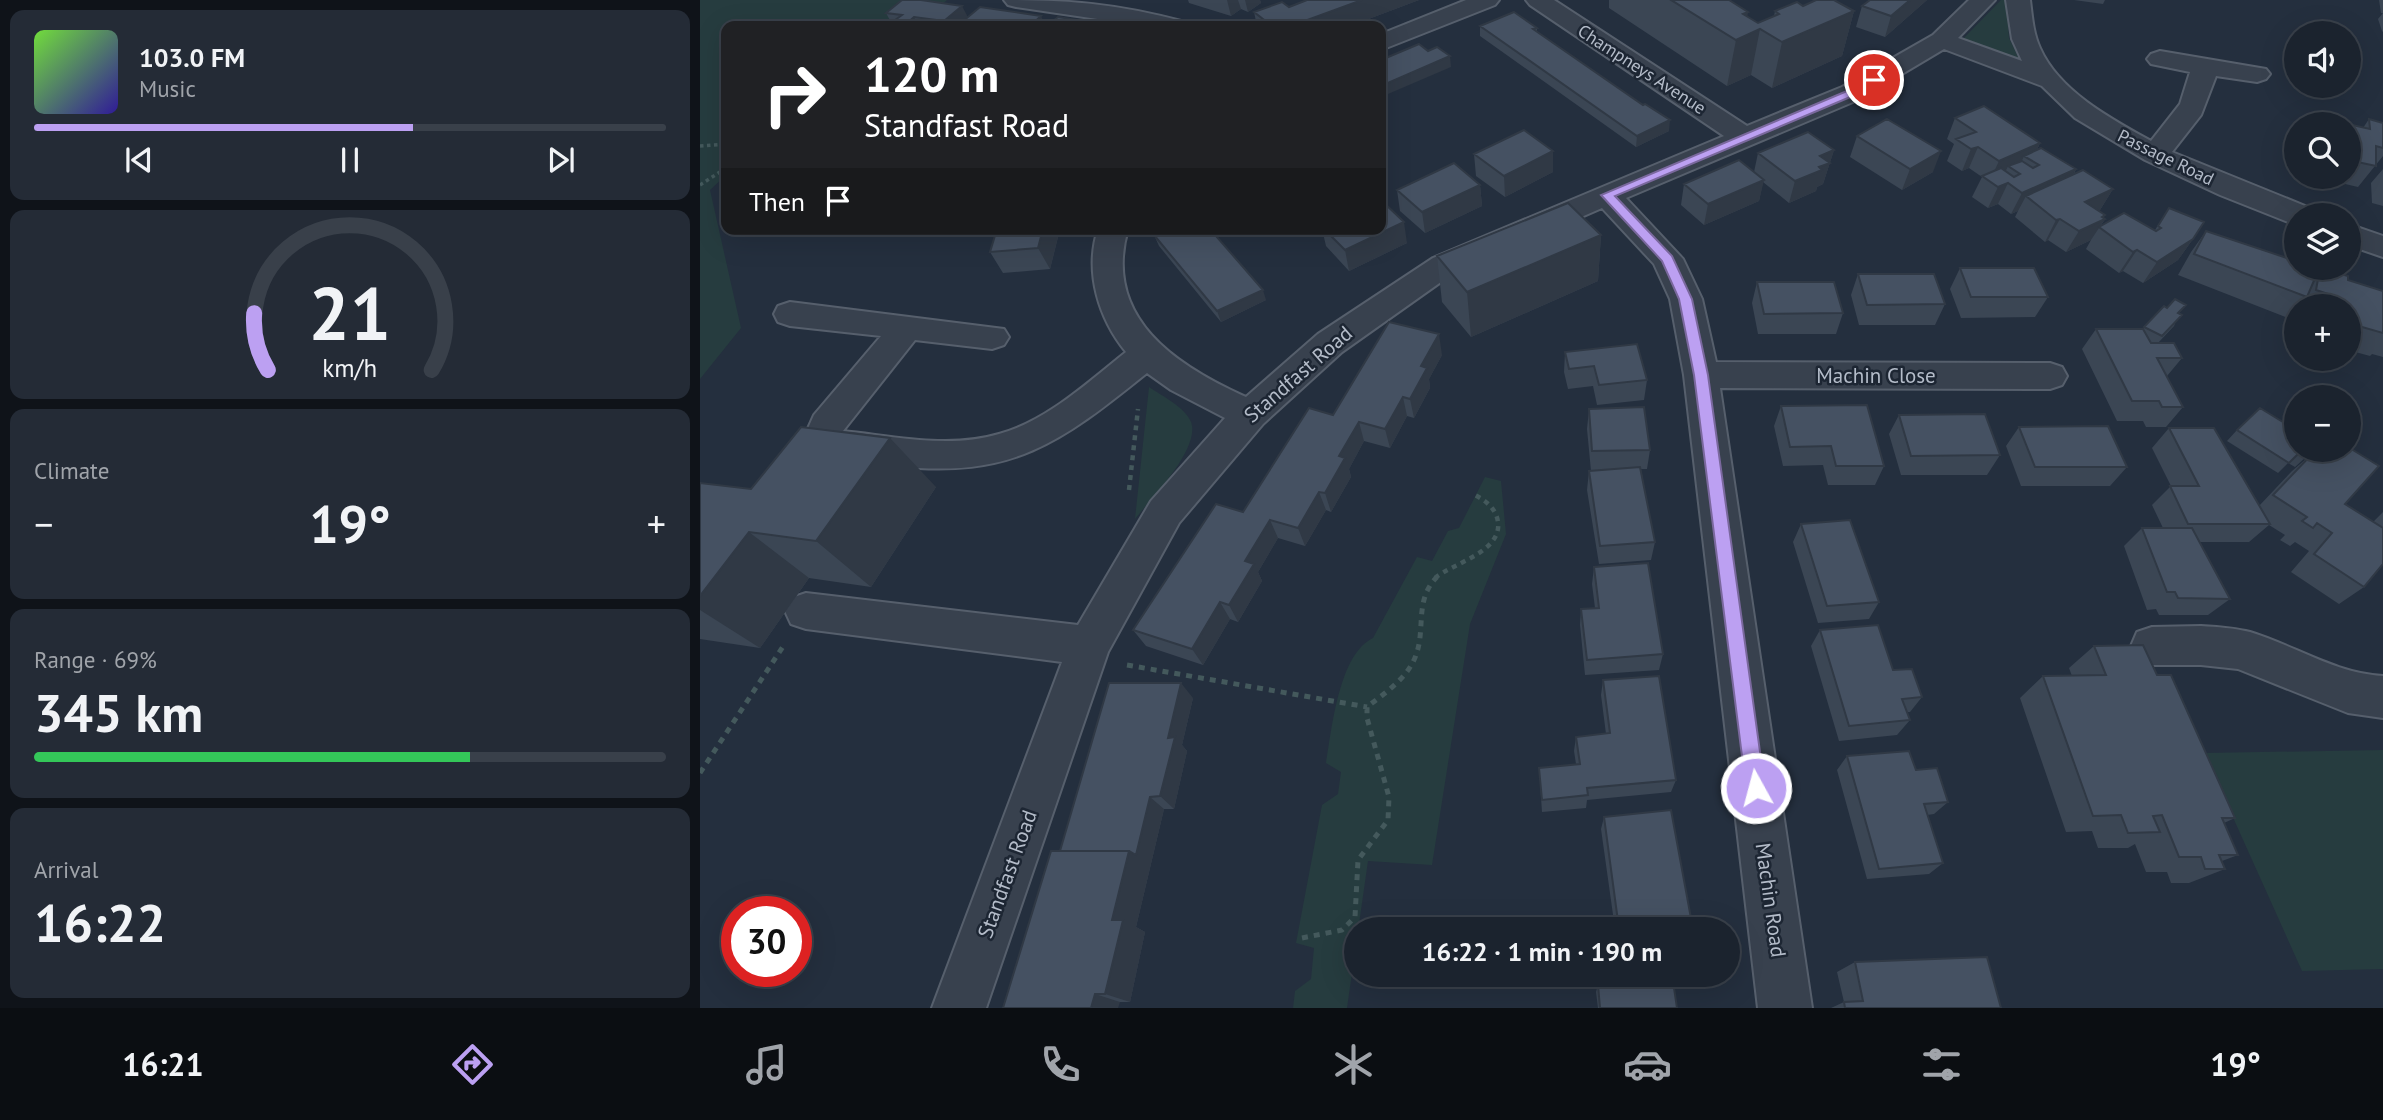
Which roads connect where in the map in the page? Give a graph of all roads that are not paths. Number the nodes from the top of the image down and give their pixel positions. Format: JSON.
{"nodes":[{"id":1,"x":1016,"y":0,"type":"edge"},
{"id":2,"x":1487,"y":0,"type":"edge"},
{"id":3,"x":1538,"y":0,"type":"edge"},
{"id":4,"x":1983,"y":0,"type":"edge"},
{"id":5,"x":2018,"y":0,"type":"edge"},
{"id":6,"x":1153,"y":21,"type":"edge"},
{"id":7,"x":1942,"y":40,"type":"junction"},
{"id":8,"x":1386,"y":41,"type":"edge"},
{"id":9,"x":2160,"y":59,"type":"dead end"},
{"id":10,"x":2204,"y":67,"type":"junction"},
{"id":11,"x":2257,"y":74,"type":"dead end"},
{"id":12,"x":2049,"y":80,"type":"junction"},
{"id":13,"x":1746,"y":138,"type":"junction"},
{"id":14,"x":2154,"y":153,"type":"junction"},
{"id":15,"x":1607,"y":195,"type":"junction"},
{"id":16,"x":2284,"y":209,"type":"edge"},
{"id":17,"x":1112,"y":235,"type":"edge"},
{"id":18,"x":2361,"y":239,"type":"edge"},
{"id":19,"x":2383,"y":247,"type":"edge"},
{"id":20,"x":790,"y":314,"type":"dead end"},
{"id":21,"x":907,"y":327,"type":"junction"},
{"id":22,"x":992,"y":337,"type":"dead end"},
{"id":23,"x":1134,"y":364,"type":"junction"},
{"id":24,"x":1701,"y":375,"type":"junction"},
{"id":25,"x":2050,"y":376,"type":"dead end"},
{"id":26,"x":1250,"y":414,"type":"junction"},
{"id":27,"x":806,"y":611,"type":"road end"},
{"id":28,"x":2152,"y":646,"type":"dead end"},
{"id":29,"x":1087,"y":652,"type":"junction"},
{"id":30,"x":2383,"y":697,"type":"edge"},
{"id":31,"x":960,"y":1008,"type":"edge"},
{"id":32,"x":1785,"y":1008,"type":"edge"}],
"edges":[{"from":1,"to":6,"type":"street"},
{"from":2,"to":8,"type":"street"},
{"from":3,"to":13,"type":"street","name":"Champneys Avenue"},
{"from":4,"to":7,"type":"street"},
{"from":5,"to":12,"type":"street","name":"Passage Road"},
{"from":7,"to":12,"type":"street"},
{"from":7,"to":13,"type":"street","name":"Standfast Road"},
{"from":9,"to":10,"type":"street"},
{"from":10,"to":11,"type":"street"},
{"from":10,"to":14,"type":"street"},
{"from":12,"to":14,"type":"street","name":"Passage Road"},
{"from":13,"to":15,"type":"street","name":"Standfast Road"},
{"from":14,"to":16,"type":"street","name":"Passage Road"},
{"from":15,"to":24,"type":"street","name":"Machin Road"},
{"from":15,"to":26,"type":"street","name":"Standfast Road"},
{"from":17,"to":23,"type":"street"},
{"from":18,"to":19,"type":"street"},
{"from":20,"to":21,"type":"street"},
{"from":21,"to":22,"type":"street"},
{"from":21,"to":23,"type":"street"},
{"from":23,"to":26,"type":"street"},
{"from":24,"to":25,"type":"street","name":"Machin Close"},
{"from":24,"to":32,"type":"street","name":"Machin Road"},
{"from":26,"to":29,"type":"street","name":"Standfast Road"},
{"from":27,"to":29,"type":"street"},
{"from":28,"to":30,"type":"street"},
{"from":29,"to":31,"type":"street","name":"Standfast Road"}]}
